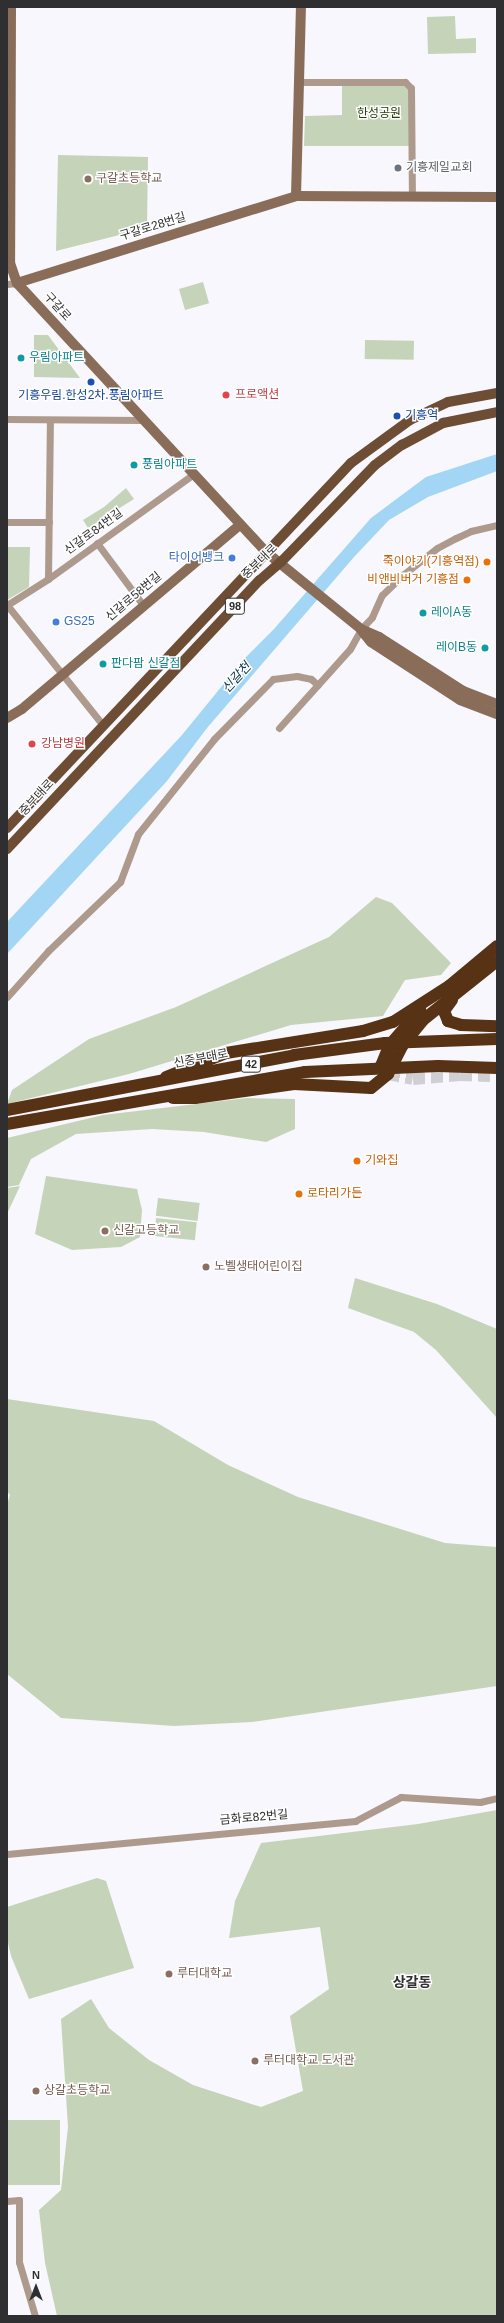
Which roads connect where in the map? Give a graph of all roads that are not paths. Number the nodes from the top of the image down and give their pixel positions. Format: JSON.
{"nodes":[{"id":1,"x":11,"y":7,"type":"edge"},
{"id":2,"x":301,"y":7,"type":"edge"},
{"id":3,"x":9,"y":37,"type":"edge"},
{"id":4,"x":299,"y":82,"type":"junction"},
{"id":5,"x":8,"y":167,"type":"edge"},
{"id":6,"x":296,"y":196,"type":"junction"},
{"id":7,"x":412,"y":197,"type":"junction"},
{"id":8,"x":497,"y":197,"type":"edge"},
{"id":9,"x":12,"y":284,"type":"edge"},
{"id":10,"x":497,"y":393,"type":"edge"},
{"id":11,"x":497,"y":412,"type":"edge"},
{"id":12,"x":7,"y":419,"type":"edge"},
{"id":13,"x":50,"y":420,"type":"junction"},
{"id":14,"x":142,"y":420,"type":"junction"},
{"id":15,"x":192,"y":474,"type":"junction"},
{"id":16,"x":7,"y":522,"type":"edge"},
{"id":17,"x":49,"y":522,"type":"junction"},
{"id":18,"x":240,"y":525,"type":"junction"},
{"id":19,"x":497,"y":525,"type":"edge"},
{"id":20,"x":97,"y":543,"type":"junction"},
{"id":21,"x":266,"y":552,"type":"junction"},
{"id":22,"x":281,"y":562,"type":"junction"},
{"id":23,"x":48,"y":579,"type":"junction"},
{"id":24,"x":7,"y":605,"type":"edge"},
{"id":25,"x":144,"y":605,"type":"junction"},
{"id":26,"x":361,"y":629,"type":"junction"},
{"id":27,"x":62,"y":675,"type":"junction"},
{"id":28,"x":318,"y":685,"type":"junction"},
{"id":29,"x":497,"y":704,"type":"edge"},
{"id":30,"x":497,"y":714,"type":"edge"},
{"id":31,"x":7,"y":718,"type":"edge"},
{"id":32,"x":102,"y":724,"type":"junction"},
{"id":33,"x":279,"y":728,"type":"dead end"},
{"id":34,"x":7,"y":828,"type":"edge"},
{"id":35,"x":7,"y":849,"type":"edge"},
{"id":36,"x":497,"y":946,"type":"edge"},
{"id":37,"x":497,"y":961,"type":"edge"},
{"id":38,"x":442,"y":990,"type":"junction"},
{"id":39,"x":7,"y":997,"type":"edge"},
{"id":40,"x":454,"y":997,"type":"junction"},
{"id":41,"x":497,"y":1026,"type":"edge"},
{"id":42,"x":497,"y":1039,"type":"edge"},
{"id":43,"x":497,"y":1068,"type":"edge"},
{"id":44,"x":388,"y":1074,"type":"junction"},
{"id":45,"x":153,"y":1084,"type":"junction"},
{"id":46,"x":154,"y":1098,"type":"junction"},
{"id":47,"x":7,"y":1110,"type":"edge"},
{"id":48,"x":7,"y":1124,"type":"edge"},
{"id":49,"x":497,"y":1798,"type":"edge"},
{"id":50,"x":7,"y":1854,"type":"edge"},
{"id":51,"x":7,"y":2201,"type":"edge"},
{"id":52,"x":35,"y":2316,"type":"edge"}],
"edges":[{"from":1,"to":3,"type":"street","name":"구갈로"},
{"from":2,"to":4,"type":"street"},
{"from":3,"to":5,"type":"street","name":"구갈로"},
{"from":4,"to":6,"type":"street"},
{"from":4,"to":7,"type":"street"},
{"from":5,"to":9,"type":"street","name":"구갈로"},
{"from":6,"to":7,"type":"street","name":"구갈로28번길"},
{"from":6,"to":9,"type":"street","name":"구갈로28번길"},
{"from":7,"to":8,"type":"street","name":"구갈로28번길"},
{"from":9,"to":14,"type":"street","name":"구갈로"},
{"from":10,"to":21,"type":"main road","name":"중부대로","number":"98"},
{"from":11,"to":22,"type":"main road","name":"중부대로","number":"98"},
{"from":12,"to":13,"type":"street"},
{"from":13,"to":14,"type":"street"},
{"from":13,"to":17,"type":"street"},
{"from":14,"to":15,"type":"street","name":"구갈로"},
{"from":15,"to":18,"type":"street","name":"구갈로"},
{"from":15,"to":20,"type":"street","name":"신갈로84번길"},
{"from":16,"to":17,"type":"street"},
{"from":17,"to":23,"type":"street"},
{"from":18,"to":21,"type":"street","name":"구갈로"},
{"from":18,"to":25,"type":"street","name":"신갈로58번길"},
{"from":19,"to":26,"type":"street"},
{"from":20,"to":23,"type":"street","name":"신갈로84번길"},
{"from":20,"to":25,"type":"street"},
{"from":21,"to":22,"type":"street","name":"구갈로"},
{"from":21,"to":32,"type":"main road","name":"중부대로","number":"98"},
{"from":22,"to":26,"type":"street","name":"구갈로"},
{"from":22,"to":35,"type":"main road","name":"중부대로","number":"98"},
{"from":23,"to":24,"type":"street","name":"신갈로84번길"},
{"from":24,"to":27,"type":"street"},
{"from":25,"to":27,"type":"street","name":"신갈로58번길"},
{"from":26,"to":28,"type":"street"},
{"from":26,"to":29,"type":"street"},
{"from":26,"to":30,"type":"street"},
{"from":27,"to":31,"type":"street","name":"신갈로58번길"},
{"from":27,"to":32,"type":"street"},
{"from":28,"to":33,"type":"street"},
{"from":28,"to":39,"type":"street"},
{"from":32,"to":34,"type":"main road","name":"중부대로","number":"98"},
{"from":36,"to":38,"type":"highway"},
{"from":37,"to":40,"type":"highway"},
{"from":38,"to":44,"type":"highway"},
{"from":38,"to":45,"type":"highway","bridge":true},
{"from":40,"to":41,"type":"highway"},
{"from":40,"to":44,"type":"highway"},
{"from":42,"to":45,"type":"highway","name":"신중부대로","number":"42","bridge":true},
{"from":43,"to":46,"type":"highway","number":"42","bridge":true},
{"from":44,"to":46,"type":"highway","bridge":true},
{"from":45,"to":47,"type":"highway","name":"신중부대로","number":"42","bridge":true},
{"from":46,"to":48,"type":"highway","number":"42","bridge":true},
{"from":49,"to":50,"type":"street","name":"금화로82번길"},
{"from":51,"to":52,"type":"street"}]}
